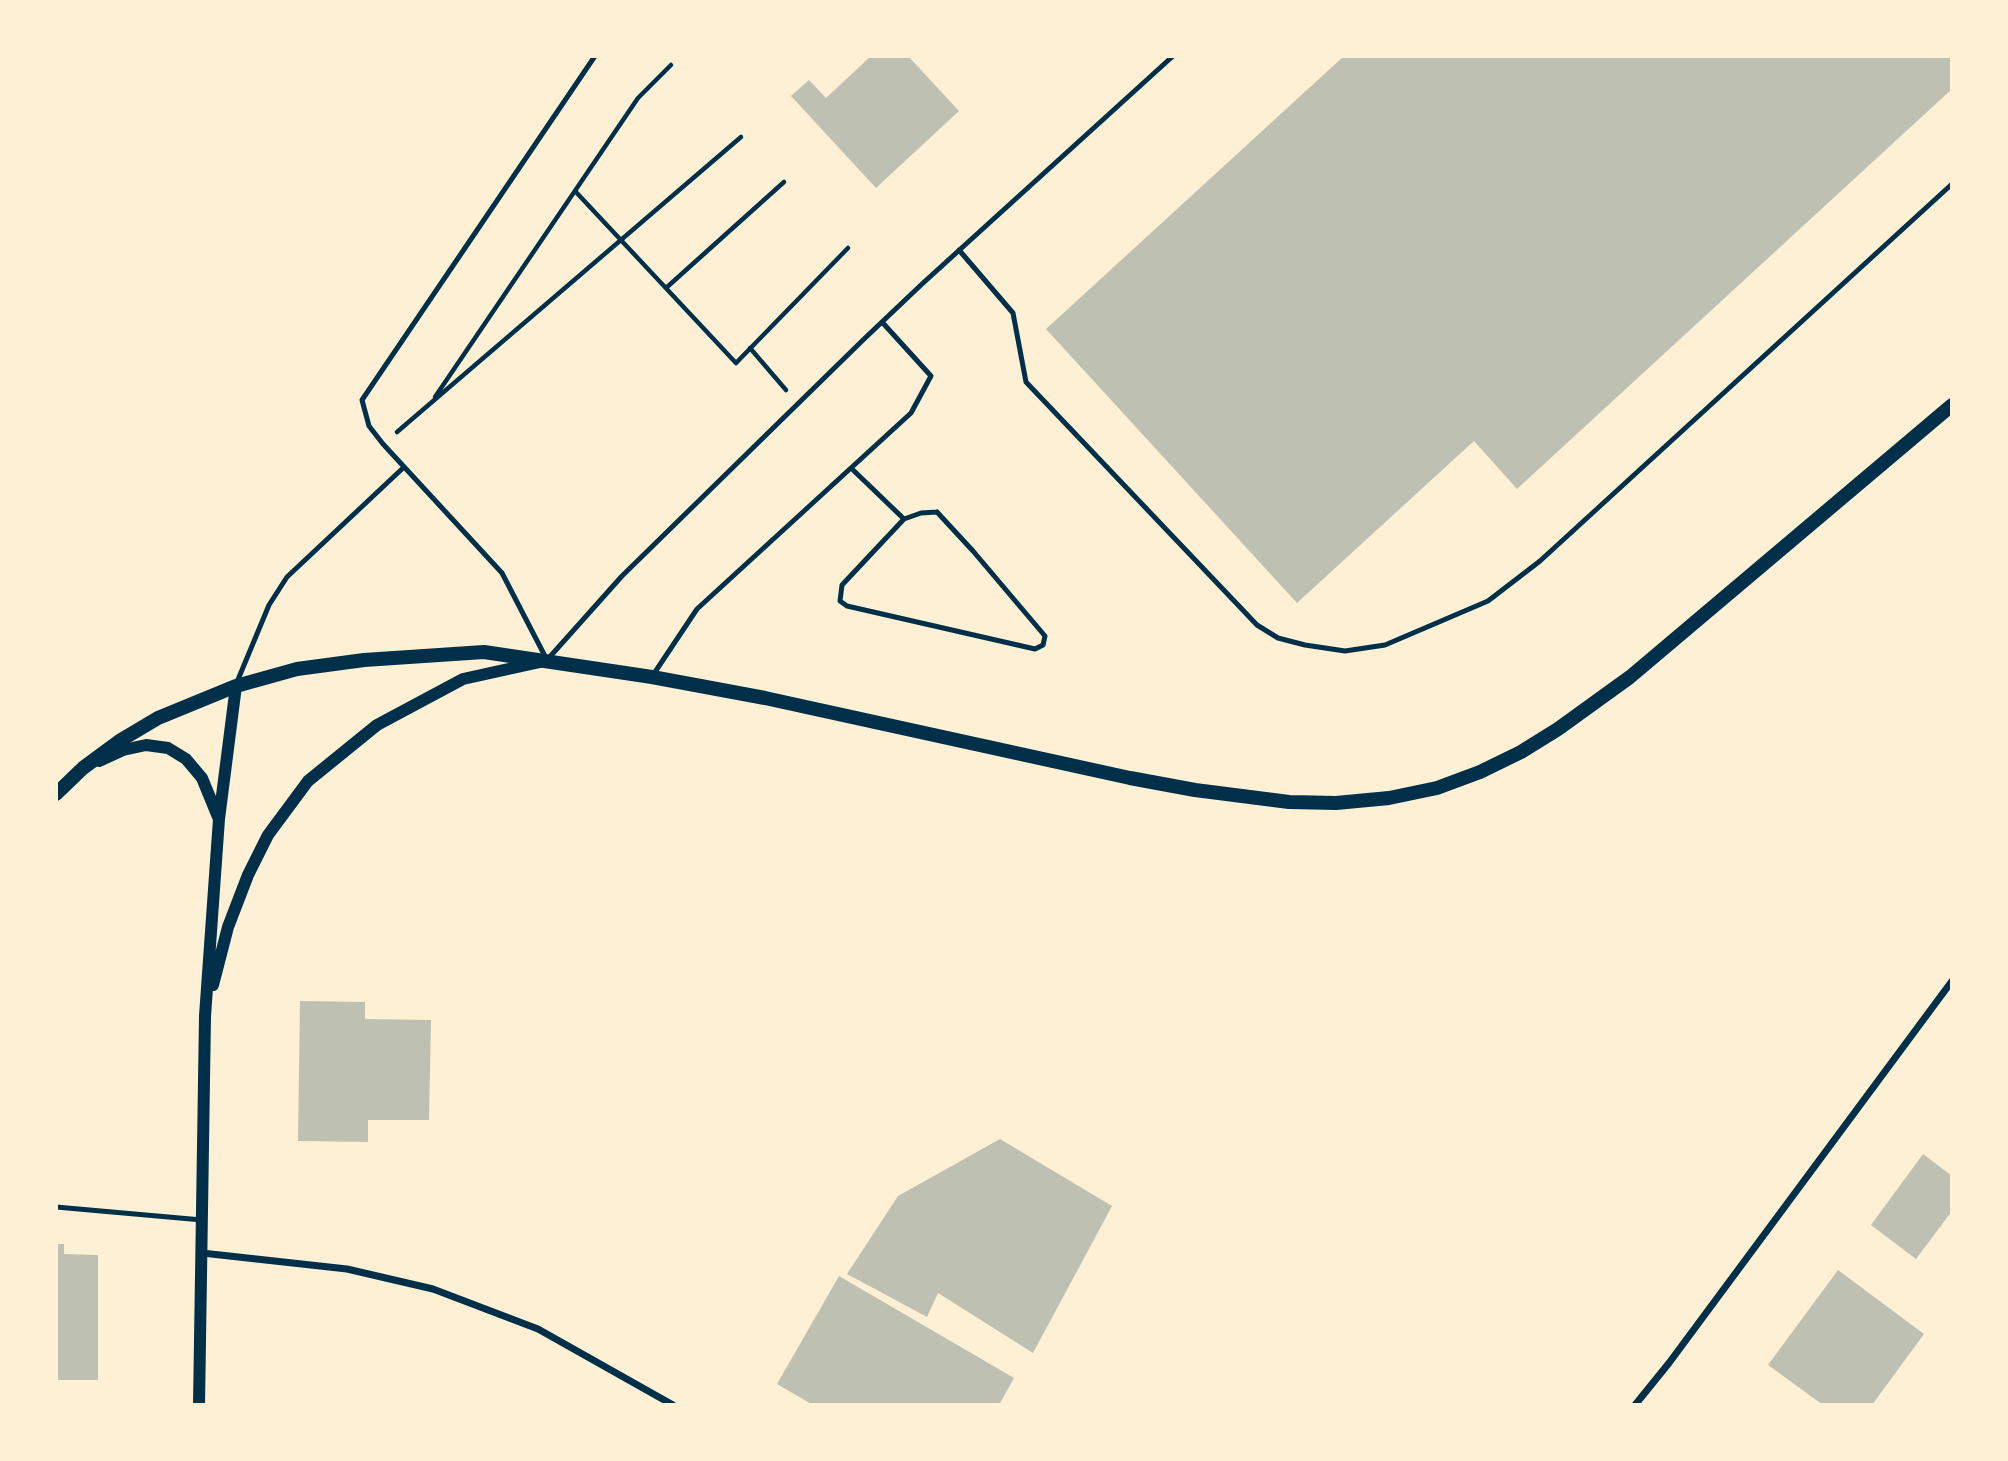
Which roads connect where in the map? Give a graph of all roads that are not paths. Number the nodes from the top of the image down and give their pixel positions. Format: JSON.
{"nodes":[{"id":1,"x":595,"y":56,"type":"edge"},
{"id":2,"x":1173,"y":56,"type":"edge"},
{"id":3,"x":1952,"y":184,"type":"edge"},
{"id":4,"x":959,"y":250,"type":"junction"},
{"id":5,"x":882,"y":323,"type":"junction"},
{"id":6,"x":1952,"y":405,"type":"edge"},
{"id":7,"x":403,"y":468,"type":"junction"},
{"id":8,"x":851,"y":468,"type":"junction"},
{"id":9,"x":904,"y":519,"type":"junction"},
{"id":10,"x":547,"y":660,"type":"junction"},
{"id":11,"x":652,"y":677,"type":"junction"},
{"id":12,"x":236,"y":686,"type":"junction"},
{"id":13,"x":83,"y":768,"type":"junction"},
{"id":14,"x":56,"y":794,"type":"edge"},
{"id":15,"x":219,"y":819,"type":"junction"},
{"id":16,"x":1952,"y":981,"type":"edge"},
{"id":17,"x":205,"y":1016,"type":"junction"},
{"id":18,"x":56,"y":1207,"type":"edge"},
{"id":19,"x":202,"y":1220,"type":"junction"},
{"id":20,"x":202,"y":1253,"type":"junction"},
{"id":21,"x":199,"y":1405,"type":"edge"},
{"id":22,"x":673,"y":1405,"type":"edge"},
{"id":23,"x":1635,"y":1405,"type":"edge"}],
"edges":[{"from":1,"to":7,"type":"lane"},
{"from":2,"to":4,"type":"lane"},
{"from":3,"to":4,"type":"lane"},
{"from":4,"to":5,"type":"lane"},
{"from":5,"to":8,"type":"lane"},
{"from":5,"to":10,"type":"lane"},
{"from":6,"to":11,"type":"main road"},
{"from":7,"to":10,"type":"lane"},
{"from":7,"to":12,"type":"lane"},
{"from":8,"to":9,"type":"lane"},
{"from":8,"to":11,"type":"lane"},
{"from":9,"to":9,"type":"lane"},
{"from":10,"to":11,"type":"main road"},
{"from":10,"to":12,"type":"main road"},
{"from":10,"to":17,"type":"street"},
{"from":12,"to":13,"type":"main road"},
{"from":12,"to":15,"type":"street"},
{"from":13,"to":14,"type":"main road"},
{"from":13,"to":15,"type":"street"},
{"from":15,"to":17,"type":"street"},
{"from":16,"to":23,"type":"street"},
{"from":17,"to":19,"type":"street"},
{"from":18,"to":19,"type":"lane"},
{"from":19,"to":20,"type":"street"},
{"from":20,"to":21,"type":"street"},
{"from":20,"to":22,"type":"street"}]}
